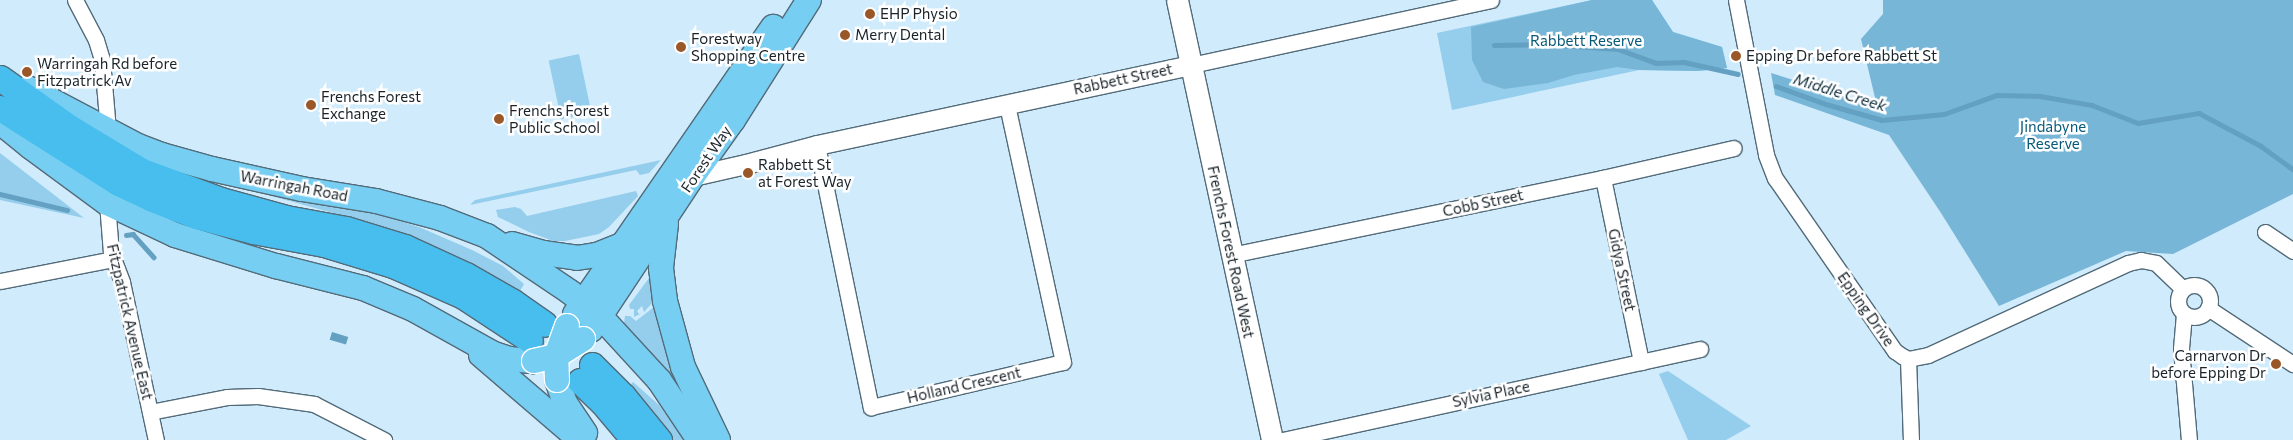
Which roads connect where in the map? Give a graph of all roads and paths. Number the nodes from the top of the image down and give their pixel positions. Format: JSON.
{"nodes":[{"id":1,"x":790,"y":0,"type":"edge"},
{"id":2,"x":810,"y":0,"type":"edge"},
{"id":3,"x":1177,"y":0,"type":"edge"},
{"id":4,"x":1491,"y":0,"type":"edge"},
{"id":5,"x":1736,"y":0,"type":"edge"},
{"id":6,"x":81,"y":2,"type":"edge"},
{"id":7,"x":1191,"y":65,"type":"junction"},
{"id":8,"x":0,"y":74,"type":"edge"},
{"id":9,"x":0,"y":78,"type":"edge"},
{"id":10,"x":1007,"y":105,"type":"junction"},
{"id":11,"x":0,"y":108,"type":"edge"},
{"id":12,"x":0,"y":122,"type":"edge"},
{"id":13,"x":108,"y":130,"type":"junction"},
{"id":14,"x":817,"y":145,"type":"junction"},
{"id":15,"x":1734,"y":148,"type":"dead end"},
{"id":16,"x":693,"y":176,"type":"junction"},
{"id":17,"x":1602,"y":178,"type":"junction"},
{"id":18,"x":107,"y":203,"type":"junction"},
{"id":19,"x":667,"y":218,"type":"junction"},
{"id":20,"x":2265,"y":232,"type":"dead end"},
{"id":21,"x":487,"y":236,"type":"junction"},
{"id":22,"x":624,"y":244,"type":"junction"},
{"id":23,"x":2293,"y":251,"type":"edge"},
{"id":24,"x":1231,"y":255,"type":"junction"},
{"id":25,"x":112,"y":256,"type":"junction"},
{"id":26,"x":0,"y":281,"type":"edge"},
{"id":27,"x":2183,"y":289,"type":"junction"},
{"id":28,"x":2208,"y":308,"type":"junction"},
{"id":29,"x":592,"y":310,"type":"junction"},
{"id":30,"x":2184,"y":314,"type":"junction"},
{"id":31,"x":452,"y":330,"type":"junction"},
{"id":32,"x":551,"y":338,"type":"junction"},
{"id":33,"x":1700,"y":349,"type":"dead end"},
{"id":34,"x":556,"y":356,"type":"junction"},
{"id":35,"x":1908,"y":359,"type":"junction"},
{"id":36,"x":1641,"y":362,"type":"junction"},
{"id":37,"x":2293,"y":364,"type":"edge"},
{"id":38,"x":576,"y":375,"type":"junction"},
{"id":39,"x":150,"y":412,"type":"junction"},
{"id":40,"x":156,"y":440,"type":"edge"},
{"id":41,"x":384,"y":440,"type":"edge"},
{"id":42,"x":580,"y":440,"type":"edge"},
{"id":43,"x":590,"y":440,"type":"edge"},
{"id":44,"x":634,"y":440,"type":"edge"},
{"id":45,"x":659,"y":440,"type":"edge"},
{"id":46,"x":699,"y":440,"type":"edge"},
{"id":47,"x":718,"y":440,"type":"edge"},
{"id":48,"x":1272,"y":440,"type":"edge"},
{"id":49,"x":1283,"y":440,"type":"edge"},
{"id":50,"x":1911,"y":440,"type":"edge"},
{"id":51,"x":2189,"y":440,"type":"edge"}],
"edges":[{"from":1,"to":22,"type":"main road","name":"Forest Way"},
{"from":2,"to":16,"type":"main road","name":"Forest Way"},
{"from":3,"to":7,"type":"main road","name":"Frenchs Forest Road West"},
{"from":4,"to":7,"type":"street","name":"Rabbett Street"},
{"from":5,"to":35,"type":"street","name":"Epping Drive"},
{"from":6,"to":13,"type":"street"},
{"from":7,"to":10,"type":"street","name":"Rabbett Street"},
{"from":7,"to":24,"type":"main road","name":"Frenchs Forest Road West"},
{"from":8,"to":13,"type":"main road","name":"Warringah Road"},
{"from":9,"to":32,"type":"highway","name":"Warringah Road"},
{"from":10,"to":14,"type":"street","name":"Rabbett Street"},
{"from":10,"to":14,"type":"street","name":"Holland Crescent"},
{"from":11,"to":32,"type":"highway"},
{"from":12,"to":18,"type":"main road"},
{"from":13,"to":21,"type":"main road","name":"Warringah Road"},
{"from":14,"to":16,"type":"street","name":"Rabbett Street"},
{"from":15,"to":17,"type":"street","name":"Cobb Street"},
{"from":16,"to":19,"type":"main road","name":"Forest Way"},
{"from":17,"to":24,"type":"street","name":"Cobb Street"},
{"from":17,"to":36,"type":"street","name":"Gidya Street"},
{"from":18,"to":25,"type":"street","name":"Fitzpatrick Avenue East"},
{"from":18,"to":31,"type":"main road"},
{"from":19,"to":29,"type":"main road","name":"Forest Way"},
{"from":19,"to":47,"type":"main road"},
{"from":20,"to":23,"type":"street"},
{"from":21,"to":22,"type":"main road"},
{"from":21,"to":29,"type":"main road","name":"Warringah Road"},
{"from":22,"to":29,"type":"main road","name":"Forest Way"},
{"from":24,"to":48,"type":"main road","name":"Frenchs Forest Road West"},
{"from":25,"to":26,"type":"street"},
{"from":25,"to":39,"type":"street","name":"Fitzpatrick Avenue East"},
{"from":27,"to":28,"type":"street"},
{"from":27,"to":30,"type":"street"},
{"from":27,"to":35,"type":"street","name":"Epping Drive"},
{"from":28,"to":30,"type":"street"},
{"from":28,"to":37,"type":"street"},
{"from":29,"to":32,"type":"main road"},
{"from":29,"to":46,"type":"main road","name":"Warringah Road"},
{"from":30,"to":51,"type":"street"},
{"from":31,"to":32,"type":"main road"},
{"from":31,"to":42,"type":"main road"},
{"from":32,"to":34,"type":"main road","bridge":true},
{"from":32,"to":34,"type":"main road","bridge":true},
{"from":33,"to":36,"type":"street","name":"Sylvia Place"},
{"from":34,"to":38,"type":"main road","bridge":true},
{"from":35,"to":50,"type":"street"},
{"from":36,"to":49,"type":"street","name":"Sylvia Place"},
{"from":38,"to":43,"type":"main road"},
{"from":38,"to":44,"type":"highway"},
{"from":38,"to":45,"type":"highway"},
{"from":39,"to":40,"type":"street","name":"Fitzpatrick Avenue East"},
{"from":39,"to":41,"type":"street"}]}
